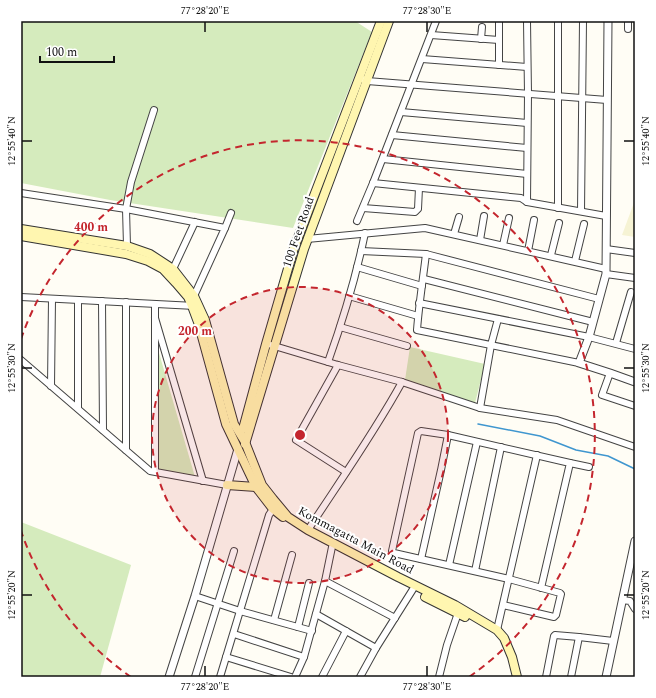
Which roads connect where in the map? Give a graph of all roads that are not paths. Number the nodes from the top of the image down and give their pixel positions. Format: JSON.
{"nodes":[{"id":1,"x":381,"y":21,"type":"edge"},
{"id":2,"x":389,"y":21,"type":"edge"},
{"id":3,"x":436,"y":21,"type":"edge"},
{"id":4,"x":499,"y":21,"type":"edge"},
{"id":5,"x":527,"y":21,"type":"edge"},
{"id":6,"x":558,"y":21,"type":"edge"},
{"id":7,"x":583,"y":21,"type":"edge"},
{"id":8,"x":608,"y":21,"type":"edge"},
{"id":9,"x":628,"y":21,"type":"edge"},
{"id":10,"x":482,"y":28,"type":"dead end"},
{"id":11,"x":628,"y":29,"type":"dead end"},
{"id":12,"x":431,"y":35,"type":"junction"},
{"id":13,"x":481,"y":39,"type":"junction"},
{"id":14,"x":499,"y":40,"type":"junction"},
{"id":15,"x":422,"y":59,"type":"junction"},
{"id":16,"x":499,"y":65,"type":"junction"},
{"id":17,"x":527,"y":67,"type":"junction"},
{"id":18,"x":363,"y":79,"type":"junction"},
{"id":19,"x":412,"y":85,"type":"junction"},
{"id":20,"x":528,"y":94,"type":"junction"},
{"id":21,"x":558,"y":96,"type":"junction"},
{"id":22,"x":582,"y":98,"type":"junction"},
{"id":23,"x":607,"y":100,"type":"junction"},
{"id":24,"x":154,"y":110,"type":"dead end"},
{"id":25,"x":401,"y":112,"type":"junction"},
{"id":26,"x":527,"y":123,"type":"junction"},
{"id":27,"x":392,"y":135,"type":"junction"},
{"id":28,"x":527,"y":148,"type":"junction"},
{"id":29,"x":383,"y":159,"type":"junction"},
{"id":30,"x":527,"y":174,"type":"junction"},
{"id":31,"x":374,"y":183,"type":"junction"},
{"id":32,"x":419,"y":188,"type":"junction"},
{"id":33,"x":21,"y":193,"type":"edge"},
{"id":34,"x":527,"y":202,"type":"junction"},
{"id":35,"x":363,"y":208,"type":"junction"},
{"id":36,"x":558,"y":208,"type":"junction"},
{"id":37,"x":126,"y":209,"type":"junction"},
{"id":38,"x":581,"y":211,"type":"junction"},
{"id":39,"x":231,"y":213,"type":"dead end"},
{"id":40,"x":484,"y":216,"type":"dead end"},
{"id":41,"x":606,"y":216,"type":"junction"},
{"id":42,"x":459,"y":217,"type":"dead end"},
{"id":43,"x":509,"y":218,"type":"dead end"},
{"id":44,"x":534,"y":220,"type":"dead end"},
{"id":45,"x":357,"y":221,"type":"dead end"},
{"id":46,"x":195,"y":222,"type":"junction"},
{"id":47,"x":559,"y":223,"type":"dead end"},
{"id":48,"x":584,"y":224,"type":"dead end"},
{"id":49,"x":225,"y":228,"type":"junction"},
{"id":50,"x":21,"y":229,"type":"edge"},
{"id":51,"x":366,"y":233,"type":"junction"},
{"id":52,"x":454,"y":234,"type":"junction"},
{"id":53,"x":21,"y":236,"type":"edge"},
{"id":54,"x":307,"y":239,"type":"junction"},
{"id":55,"x":480,"y":240,"type":"junction"},
{"id":56,"x":503,"y":245,"type":"junction"},
{"id":57,"x":127,"y":246,"type":"junction"},
{"id":58,"x":606,"y":249,"type":"junction"},
{"id":59,"x":361,"y":251,"type":"junction"},
{"id":60,"x":528,"y":251,"type":"junction"},
{"id":61,"x":635,"y":253,"type":"edge"},
{"id":62,"x":426,"y":254,"type":"junction"},
{"id":63,"x":551,"y":256,"type":"junction"},
{"id":64,"x":575,"y":261,"type":"junction"},
{"id":65,"x":357,"y":267,"type":"junction"},
{"id":66,"x":173,"y":269,"type":"junction"},
{"id":67,"x":606,"y":271,"type":"junction"},
{"id":68,"x":635,"y":278,"type":"edge"},
{"id":69,"x":424,"y":279,"type":"junction"},
{"id":70,"x":422,"y":286,"type":"junction"},
{"id":71,"x":631,"y":292,"type":"dead end"},
{"id":72,"x":349,"y":296,"type":"junction"},
{"id":73,"x":21,"y":297,"type":"edge"},
{"id":74,"x":52,"y":299,"type":"junction"},
{"id":75,"x":599,"y":299,"type":"junction"},
{"id":76,"x":78,"y":300,"type":"junction"},
{"id":77,"x":102,"y":301,"type":"junction"},
{"id":78,"x":126,"y":302,"type":"junction"},
{"id":79,"x":193,"y":302,"type":"junction"},
{"id":80,"x":419,"y":303,"type":"junction"},
{"id":81,"x":155,"y":304,"type":"junction"},
{"id":82,"x":418,"y":316,"type":"junction"},
{"id":83,"x":155,"y":318,"type":"junction"},
{"id":84,"x":498,"y":319,"type":"junction"},
{"id":85,"x":593,"y":322,"type":"junction"},
{"id":86,"x":340,"y":327,"type":"junction"},
{"id":87,"x":589,"y":337,"type":"junction"},
{"id":88,"x":616,"y":343,"type":"junction"},
{"id":89,"x":270,"y":345,"type":"junction"},
{"id":90,"x":491,"y":345,"type":"junction"},
{"id":91,"x":407,"y":346,"type":"dead end"},
{"id":92,"x":635,"y":349,"type":"edge"},
{"id":93,"x":21,"y":360,"type":"edge"},
{"id":94,"x":328,"y":362,"type":"junction"},
{"id":95,"x":579,"y":363,"type":"junction"},
{"id":96,"x":338,"y":365,"type":"junction"},
{"id":97,"x":610,"y":372,"type":"junction"},
{"id":98,"x":402,"y":382,"type":"junction"},
{"id":99,"x":635,"y":382,"type":"edge"},
{"id":100,"x":51,"y":386,"type":"junction"},
{"id":101,"x":635,"y":406,"type":"edge"},
{"id":102,"x":78,"y":408,"type":"junction"},
{"id":103,"x":480,"y":408,"type":"junction"},
{"id":104,"x":103,"y":430,"type":"junction"},
{"id":105,"x":448,"y":435,"type":"junction"},
{"id":106,"x":243,"y":439,"type":"junction"},
{"id":107,"x":477,"y":442,"type":"junction"},
{"id":108,"x":501,"y":447,"type":"junction"},
{"id":109,"x":635,"y":447,"type":"edge"},
{"id":110,"x":126,"y":450,"type":"junction"},
{"id":111,"x":239,"y":453,"type":"junction"},
{"id":112,"x":537,"y":455,"type":"junction"},
{"id":113,"x":570,"y":463,"type":"junction"},
{"id":114,"x":589,"y":467,"type":"dead end"},
{"id":115,"x":155,"y":471,"type":"junction"},
{"id":116,"x":346,"y":472,"type":"junction"},
{"id":117,"x":203,"y":481,"type":"junction"},
{"id":118,"x":227,"y":485,"type":"junction"},
{"id":119,"x":259,"y":486,"type":"junction"},
{"id":120,"x":274,"y":509,"type":"junction"},
{"id":121,"x":308,"y":530,"type":"junction"},
{"id":122,"x":635,"y":540,"type":"edge"},
{"id":123,"x":332,"y":547,"type":"junction"},
{"id":124,"x":234,"y":551,"type":"dead end"},
{"id":125,"x":292,"y":556,"type":"dead end"},
{"id":126,"x":421,"y":559,"type":"junction"},
{"id":127,"x":449,"y":565,"type":"junction"},
{"id":128,"x":475,"y":571,"type":"junction"},
{"id":129,"x":509,"y":578,"type":"junction"},
{"id":130,"x":325,"y":581,"type":"junction"},
{"id":131,"x":309,"y":583,"type":"dead end"},
{"id":132,"x":414,"y":588,"type":"junction"},
{"id":133,"x":541,"y":588,"type":"junction"},
{"id":134,"x":195,"y":596,"type":"junction"},
{"id":135,"x":622,"y":600,"type":"junction"},
{"id":136,"x":218,"y":603,"type":"junction"},
{"id":137,"x":503,"y":605,"type":"junction"},
{"id":138,"x":635,"y":609,"type":"edge"},
{"id":139,"x":240,"y":611,"type":"junction"},
{"id":140,"x":458,"y":613,"type":"junction"},
{"id":141,"x":316,"y":614,"type":"junction"},
{"id":142,"x":395,"y":618,"type":"junction"},
{"id":143,"x":274,"y":620,"type":"junction"},
{"id":144,"x":298,"y":627,"type":"junction"},
{"id":145,"x":497,"y":630,"type":"junction"},
{"id":146,"x":312,"y":631,"type":"junction"},
{"id":147,"x":346,"y":631,"type":"junction"},
{"id":148,"x":234,"y":634,"type":"junction"},
{"id":149,"x":579,"y":637,"type":"junction"},
{"id":150,"x":613,"y":641,"type":"junction"},
{"id":151,"x":376,"y":648,"type":"junction"},
{"id":152,"x":226,"y":657,"type":"junction"},
{"id":153,"x":304,"y":657,"type":"junction"},
{"id":154,"x":169,"y":677,"type":"edge"},
{"id":155,"x":195,"y":677,"type":"edge"},
{"id":156,"x":220,"y":677,"type":"edge"},
{"id":157,"x":291,"y":677,"type":"edge"},
{"id":158,"x":295,"y":677,"type":"edge"},
{"id":159,"x":322,"y":677,"type":"edge"},
{"id":160,"x":360,"y":677,"type":"edge"},
{"id":161,"x":439,"y":677,"type":"edge"},
{"id":162,"x":512,"y":677,"type":"edge"},
{"id":163,"x":517,"y":677,"type":"edge"},
{"id":164,"x":546,"y":677,"type":"edge"},
{"id":165,"x":571,"y":677,"type":"edge"},
{"id":166,"x":606,"y":677,"type":"edge"}],
"edges":[{"from":1,"to":18,"type":"main road","name":"100 Feet Road"},
{"from":2,"to":18,"type":"main road","name":"100 Feet Road"},
{"from":3,"to":12,"type":"street"},
{"from":4,"to":14,"type":"street"},
{"from":5,"to":17,"type":"street"},
{"from":6,"to":21,"type":"street"},
{"from":7,"to":22,"type":"street"},
{"from":8,"to":23,"type":"street"},
{"from":9,"to":11,"type":"street"},
{"from":10,"to":13,"type":"street"},
{"from":12,"to":13,"type":"street"},
{"from":12,"to":15,"type":"street"},
{"from":13,"to":14,"type":"street"},
{"from":14,"to":16,"type":"street"},
{"from":15,"to":16,"type":"street"},
{"from":15,"to":19,"type":"street"},
{"from":16,"to":17,"type":"street"},
{"from":17,"to":20,"type":"street"},
{"from":18,"to":19,"type":"street"},
{"from":18,"to":54,"type":"main road","name":"100 Feet Road"},
{"from":18,"to":89,"type":"main road","name":"100 Feet Road"},
{"from":19,"to":20,"type":"street"},
{"from":19,"to":25,"type":"street"},
{"from":20,"to":21,"type":"street"},
{"from":20,"to":26,"type":"street"},
{"from":21,"to":22,"type":"street"},
{"from":21,"to":36,"type":"street"},
{"from":22,"to":23,"type":"street"},
{"from":22,"to":38,"type":"street"},
{"from":23,"to":41,"type":"street"},
{"from":24,"to":37,"type":"street"},
{"from":25,"to":26,"type":"street"},
{"from":25,"to":27,"type":"street"},
{"from":26,"to":28,"type":"street"},
{"from":27,"to":28,"type":"street"},
{"from":27,"to":29,"type":"street"},
{"from":28,"to":30,"type":"street"},
{"from":29,"to":30,"type":"street"},
{"from":29,"to":31,"type":"street"},
{"from":30,"to":34,"type":"street"},
{"from":31,"to":32,"type":"street"},
{"from":31,"to":35,"type":"street"},
{"from":32,"to":34,"type":"street"},
{"from":32,"to":35,"type":"street"},
{"from":33,"to":37,"type":"street"},
{"from":34,"to":36,"type":"street"},
{"from":35,"to":45,"type":"street"},
{"from":36,"to":38,"type":"street"},
{"from":37,"to":46,"type":"street"},
{"from":37,"to":57,"type":"street"},
{"from":38,"to":41,"type":"street"},
{"from":39,"to":49,"type":"street"},
{"from":40,"to":55,"type":"street"},
{"from":41,"to":58,"type":"street"},
{"from":42,"to":52,"type":"street"},
{"from":43,"to":56,"type":"street"},
{"from":44,"to":60,"type":"street"},
{"from":46,"to":49,"type":"street"},
{"from":46,"to":66,"type":"street"},
{"from":47,"to":63,"type":"street"},
{"from":48,"to":64,"type":"street"},
{"from":49,"to":79,"type":"street"},
{"from":50,"to":57,"type":"main road","name":"Kommagatta Main Road"},
{"from":51,"to":52,"type":"street"},
{"from":51,"to":54,"type":"street"},
{"from":51,"to":59,"type":"street"},
{"from":52,"to":55,"type":"street"},
{"from":53,"to":79,"type":"main road","name":"Kommagatta Main Road"},
{"from":54,"to":89,"type":"main road","name":"100 Feet Road"},
{"from":55,"to":56,"type":"street"},
{"from":56,"to":60,"type":"street"},
{"from":57,"to":66,"type":"main road","name":"Kommagatta Main Road"},
{"from":58,"to":61,"type":"street"},
{"from":58,"to":67,"type":"street"},
{"from":59,"to":62,"type":"street"},
{"from":59,"to":65,"type":"street"},
{"from":60,"to":63,"type":"street"},
{"from":62,"to":69,"type":"street"},
{"from":62,"to":75,"type":"street"},
{"from":63,"to":64,"type":"street"},
{"from":64,"to":67,"type":"street"},
{"from":65,"to":70,"type":"street"},
{"from":65,"to":72,"type":"street"},
{"from":66,"to":79,"type":"main road","name":"Kommagatta Main Road"},
{"from":67,"to":68,"type":"street"},
{"from":67,"to":75,"type":"street"},
{"from":69,"to":70,"type":"street"},
{"from":69,"to":85,"type":"street"},
{"from":70,"to":80,"type":"street"},
{"from":71,"to":88,"type":"street"},
{"from":72,"to":82,"type":"street"},
{"from":72,"to":86,"type":"street"},
{"from":73,"to":74,"type":"street"},
{"from":74,"to":76,"type":"street"},
{"from":74,"to":100,"type":"street"},
{"from":75,"to":85,"type":"street"},
{"from":76,"to":77,"type":"street"},
{"from":76,"to":102,"type":"street"},
{"from":77,"to":78,"type":"street"},
{"from":77,"to":104,"type":"street"},
{"from":78,"to":81,"type":"street"},
{"from":78,"to":110,"type":"street"},
{"from":79,"to":81,"type":"street"},
{"from":79,"to":106,"type":"main road","name":"Kommagatta Main Road"},
{"from":79,"to":111,"type":"main road","name":"Kommagatta Main Road"},
{"from":80,"to":82,"type":"street"},
{"from":80,"to":84,"type":"street"},
{"from":81,"to":83,"type":"street"},
{"from":82,"to":90,"type":"street"},
{"from":83,"to":115,"type":"street"},
{"from":83,"to":117,"type":"street"},
{"from":84,"to":87,"type":"street"},
{"from":84,"to":90,"type":"street"},
{"from":85,"to":87,"type":"street"},
{"from":86,"to":91,"type":"street"},
{"from":86,"to":94,"type":"street"},
{"from":87,"to":88,"type":"street"},
{"from":87,"to":95,"type":"street"},
{"from":88,"to":92,"type":"street"},
{"from":89,"to":94,"type":"street"},
{"from":89,"to":106,"type":"main road","name":"100 Feet Road"},
{"from":90,"to":95,"type":"street"},
{"from":90,"to":103,"type":"street"},
{"from":93,"to":100,"type":"street"},
{"from":94,"to":96,"type":"street"},
{"from":95,"to":97,"type":"street"},
{"from":96,"to":98,"type":"street"},
{"from":96,"to":116,"type":"street"},
{"from":97,"to":99,"type":"street"},
{"from":97,"to":101,"type":"street"},
{"from":98,"to":103,"type":"street"},
{"from":98,"to":116,"type":"street"},
{"from":100,"to":102,"type":"street"},
{"from":102,"to":104,"type":"street"},
{"from":103,"to":109,"type":"street"},
{"from":104,"to":110,"type":"street"},
{"from":105,"to":107,"type":"street"},
{"from":105,"to":126,"type":"street"},
{"from":105,"to":126,"type":"street"},
{"from":106,"to":111,"type":"main road","name":"100 Feet Road"},
{"from":106,"to":119,"type":"main road","name":"Kommagatta Main Road"},
{"from":107,"to":108,"type":"street"},
{"from":107,"to":127,"type":"street"},
{"from":108,"to":112,"type":"street"},
{"from":108,"to":128,"type":"street"},
{"from":110,"to":115,"type":"street"},
{"from":111,"to":118,"type":"street"},
{"from":111,"to":119,"type":"main road","name":"Kommagatta Main Road"},
{"from":112,"to":113,"type":"street"},
{"from":112,"to":129,"type":"street"},
{"from":113,"to":114,"type":"street"},
{"from":113,"to":133,"type":"street"},
{"from":115,"to":117,"type":"street"},
{"from":116,"to":121,"type":"street"},
{"from":117,"to":118,"type":"street"},
{"from":118,"to":119,"type":"main road"},
{"from":118,"to":134,"type":"street"},
{"from":119,"to":120,"type":"main road","name":"Kommagatta Main Road"},
{"from":119,"to":121,"type":"main road","name":"Kommagatta Main Road"},
{"from":120,"to":123,"type":"main road","name":"Kommagatta Main Road"},
{"from":120,"to":139,"type":"street"},
{"from":121,"to":132,"type":"main road","name":"Kommagatta Main Road"},
{"from":122,"to":135,"type":"street"},
{"from":123,"to":130,"type":"street"},
{"from":123,"to":132,"type":"main road","name":"Kommagatta Main Road"},
{"from":124,"to":136,"type":"street"},
{"from":125,"to":143,"type":"street"},
{"from":126,"to":127,"type":"street"},
{"from":127,"to":128,"type":"street"},
{"from":128,"to":129,"type":"street"},
{"from":129,"to":133,"type":"street"},
{"from":129,"to":137,"type":"street"},
{"from":130,"to":141,"type":"street"},
{"from":130,"to":142,"type":"street"},
{"from":131,"to":144,"type":"street"},
{"from":132,"to":140,"type":"main road","name":"Kommagatta Main Road"},
{"from":132,"to":142,"type":"street"},
{"from":132,"to":145,"type":"main road","name":"Kommagatta Main Road"},
{"from":133,"to":137,"type":"street"},
{"from":134,"to":136,"type":"street"},
{"from":134,"to":154,"type":"street"},
{"from":135,"to":138,"type":"street"},
{"from":135,"to":150,"type":"street"},
{"from":136,"to":139,"type":"street"},
{"from":136,"to":155,"type":"street"},
{"from":137,"to":145,"type":"street"},
{"from":139,"to":143,"type":"street"},
{"from":139,"to":148,"type":"street"},
{"from":140,"to":161,"type":"street"},
{"from":140,"to":162,"type":"main road","name":"Kommagatta Main Road"},
{"from":141,"to":146,"type":"street"},
{"from":141,"to":147,"type":"street"},
{"from":142,"to":151,"type":"street"},
{"from":143,"to":144,"type":"street"},
{"from":144,"to":146,"type":"street"},
{"from":145,"to":163,"type":"main road","name":"Kommagatta Main Road"},
{"from":146,"to":153,"type":"street"},
{"from":147,"to":151,"type":"street"},
{"from":147,"to":159,"type":"street"},
{"from":148,"to":152,"type":"street"},
{"from":148,"to":153,"type":"street"},
{"from":149,"to":150,"type":"street"},
{"from":149,"to":164,"type":"street"},
{"from":149,"to":165,"type":"street"},
{"from":150,"to":166,"type":"street"},
{"from":151,"to":160,"type":"street"},
{"from":152,"to":156,"type":"street"},
{"from":152,"to":157,"type":"street"},
{"from":153,"to":158,"type":"street"}]}
